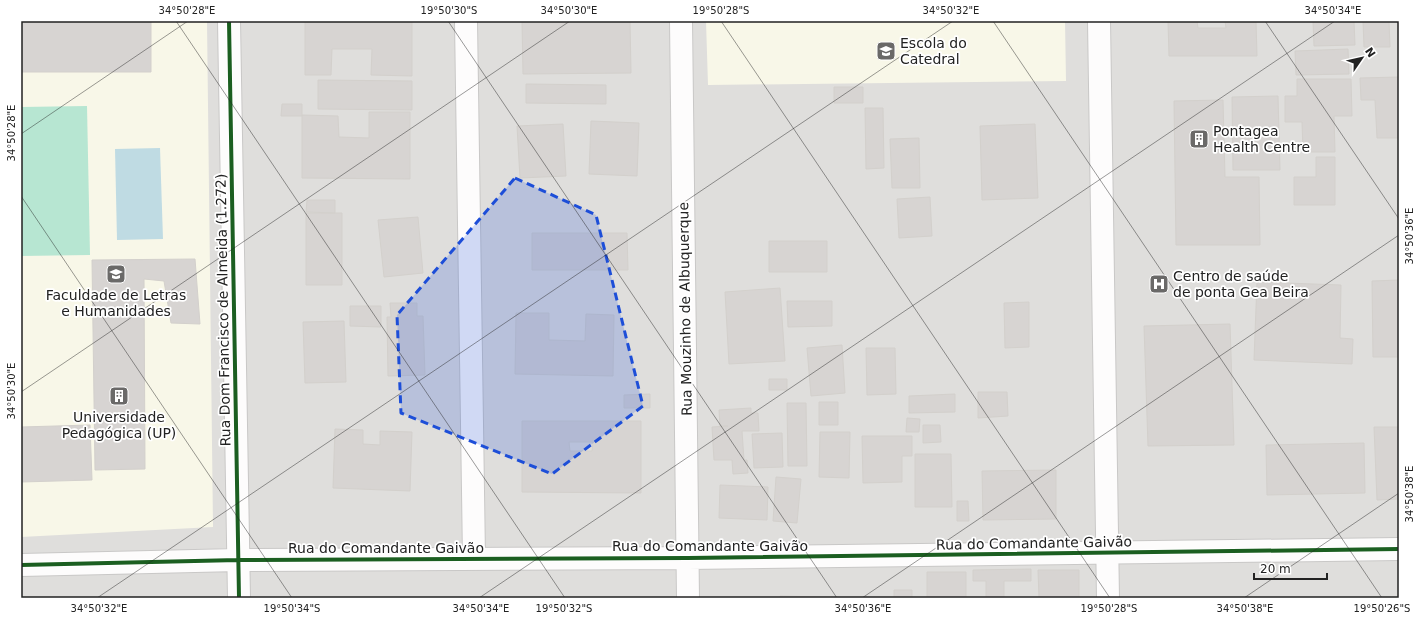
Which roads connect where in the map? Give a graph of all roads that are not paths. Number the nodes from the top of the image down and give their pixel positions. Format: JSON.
{"nodes":[{"id":1,"x":229,"y":21,"type":"edge"},
{"id":2,"x":466,"y":21,"type":"edge"},
{"id":3,"x":681,"y":21,"type":"edge"},
{"id":4,"x":1099,"y":21,"type":"edge"},
{"id":5,"x":1399,"y":549,"type":"edge"},
{"id":6,"x":1107,"y":553,"type":"junction"},
{"id":7,"x":474,"y":558,"type":"junction"},
{"id":8,"x":688,"y":558,"type":"junction"},
{"id":9,"x":238,"y":560,"type":"junction"},
{"id":10,"x":21,"y":565,"type":"edge"},
{"id":11,"x":239,"y":598,"type":"edge"},
{"id":12,"x":688,"y":598,"type":"edge"},
{"id":13,"x":1108,"y":598,"type":"edge"}],
"edges":[{"from":1,"to":9,"type":"street","name":"Rua Dom Francisco de Almeida (1.272)"},
{"from":2,"to":7,"type":"street"},
{"from":3,"to":8,"type":"street","name":"Rua Mouzinho de Albuquerque"},
{"from":4,"to":6,"type":"street"},
{"from":5,"to":6,"type":"street","name":"Rua do Comandante Gaivão"},
{"from":6,"to":8,"type":"street","name":"Rua do Comandante Gaivão"},
{"from":6,"to":13,"type":"street"},
{"from":7,"to":8,"type":"street","name":"Rua do Comandante Gaivão"},
{"from":7,"to":9,"type":"street","name":"Rua do Comandante Gaivão"},
{"from":8,"to":12,"type":"street","name":"Rua Mouzinho de Albuquerque"},
{"from":9,"to":10,"type":"street","name":"Rua do Comandante Gaivão"},
{"from":9,"to":11,"type":"street","name":"Rua Dom Francisco de Almeida (1.272)"}]}
